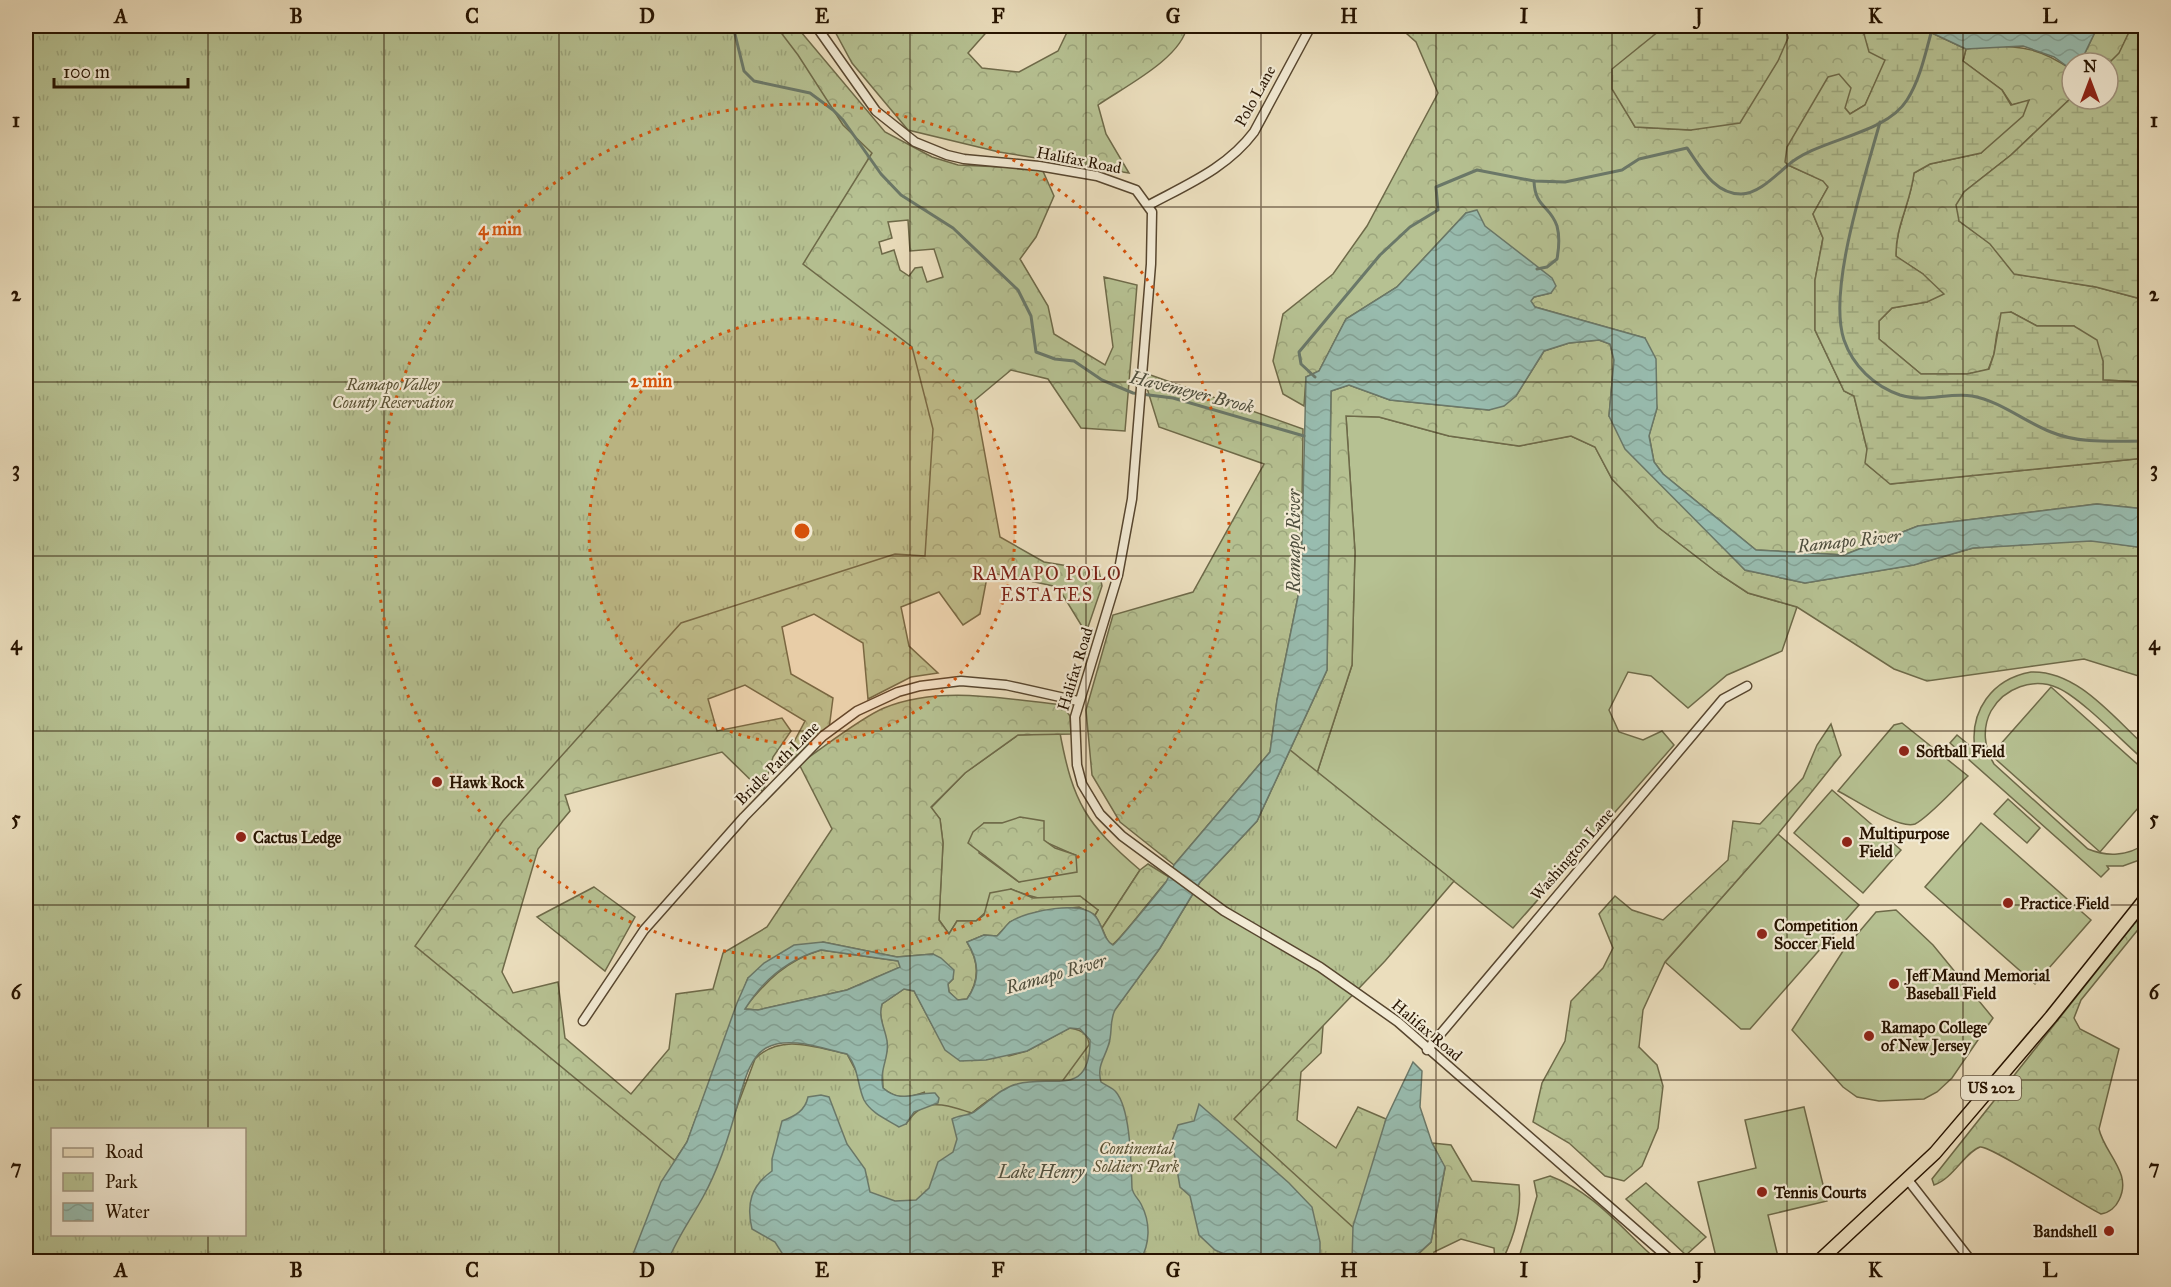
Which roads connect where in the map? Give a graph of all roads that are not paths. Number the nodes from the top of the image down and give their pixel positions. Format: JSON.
{"nodes":[{"id":1,"x":816,"y":26,"type":"edge"},
{"id":2,"x":1311,"y":26,"type":"edge"},
{"id":3,"x":1149,"y":205,"type":"junction"},
{"id":4,"x":1747,"y":686,"type":"dead end"},
{"id":5,"x":1078,"y":702,"type":"junction"},
{"id":6,"x":2145,"y":898,"type":"edge"},
{"id":7,"x":583,"y":1021,"type":"dead end"},
{"id":8,"x":1427,"y":1050,"type":"junction"},
{"id":9,"x":1908,"y":1180,"type":"junction"},
{"id":10,"x":1673,"y":1262,"type":"edge"},
{"id":11,"x":1818,"y":1262,"type":"edge"},
{"id":12,"x":1972,"y":1262,"type":"edge"}],
"edges":[{"from":1,"to":3,"type":"street","name":"Halifax Road"},
{"from":2,"to":3,"type":"street","name":"Polo Lane"},
{"from":3,"to":5,"type":"street","name":"Halifax Road"},
{"from":4,"to":8,"type":"street","name":"Washington Lane"},
{"from":5,"to":7,"type":"street","name":"Bridle Path Lane"},
{"from":5,"to":8,"type":"street","name":"Halifax Road"},
{"from":6,"to":9,"type":"main road","number":"US 202"},
{"from":8,"to":10,"type":"street","name":"Halifax Road"},
{"from":9,"to":11,"type":"main road","number":"US 202"},
{"from":9,"to":12,"type":"street"}]}
